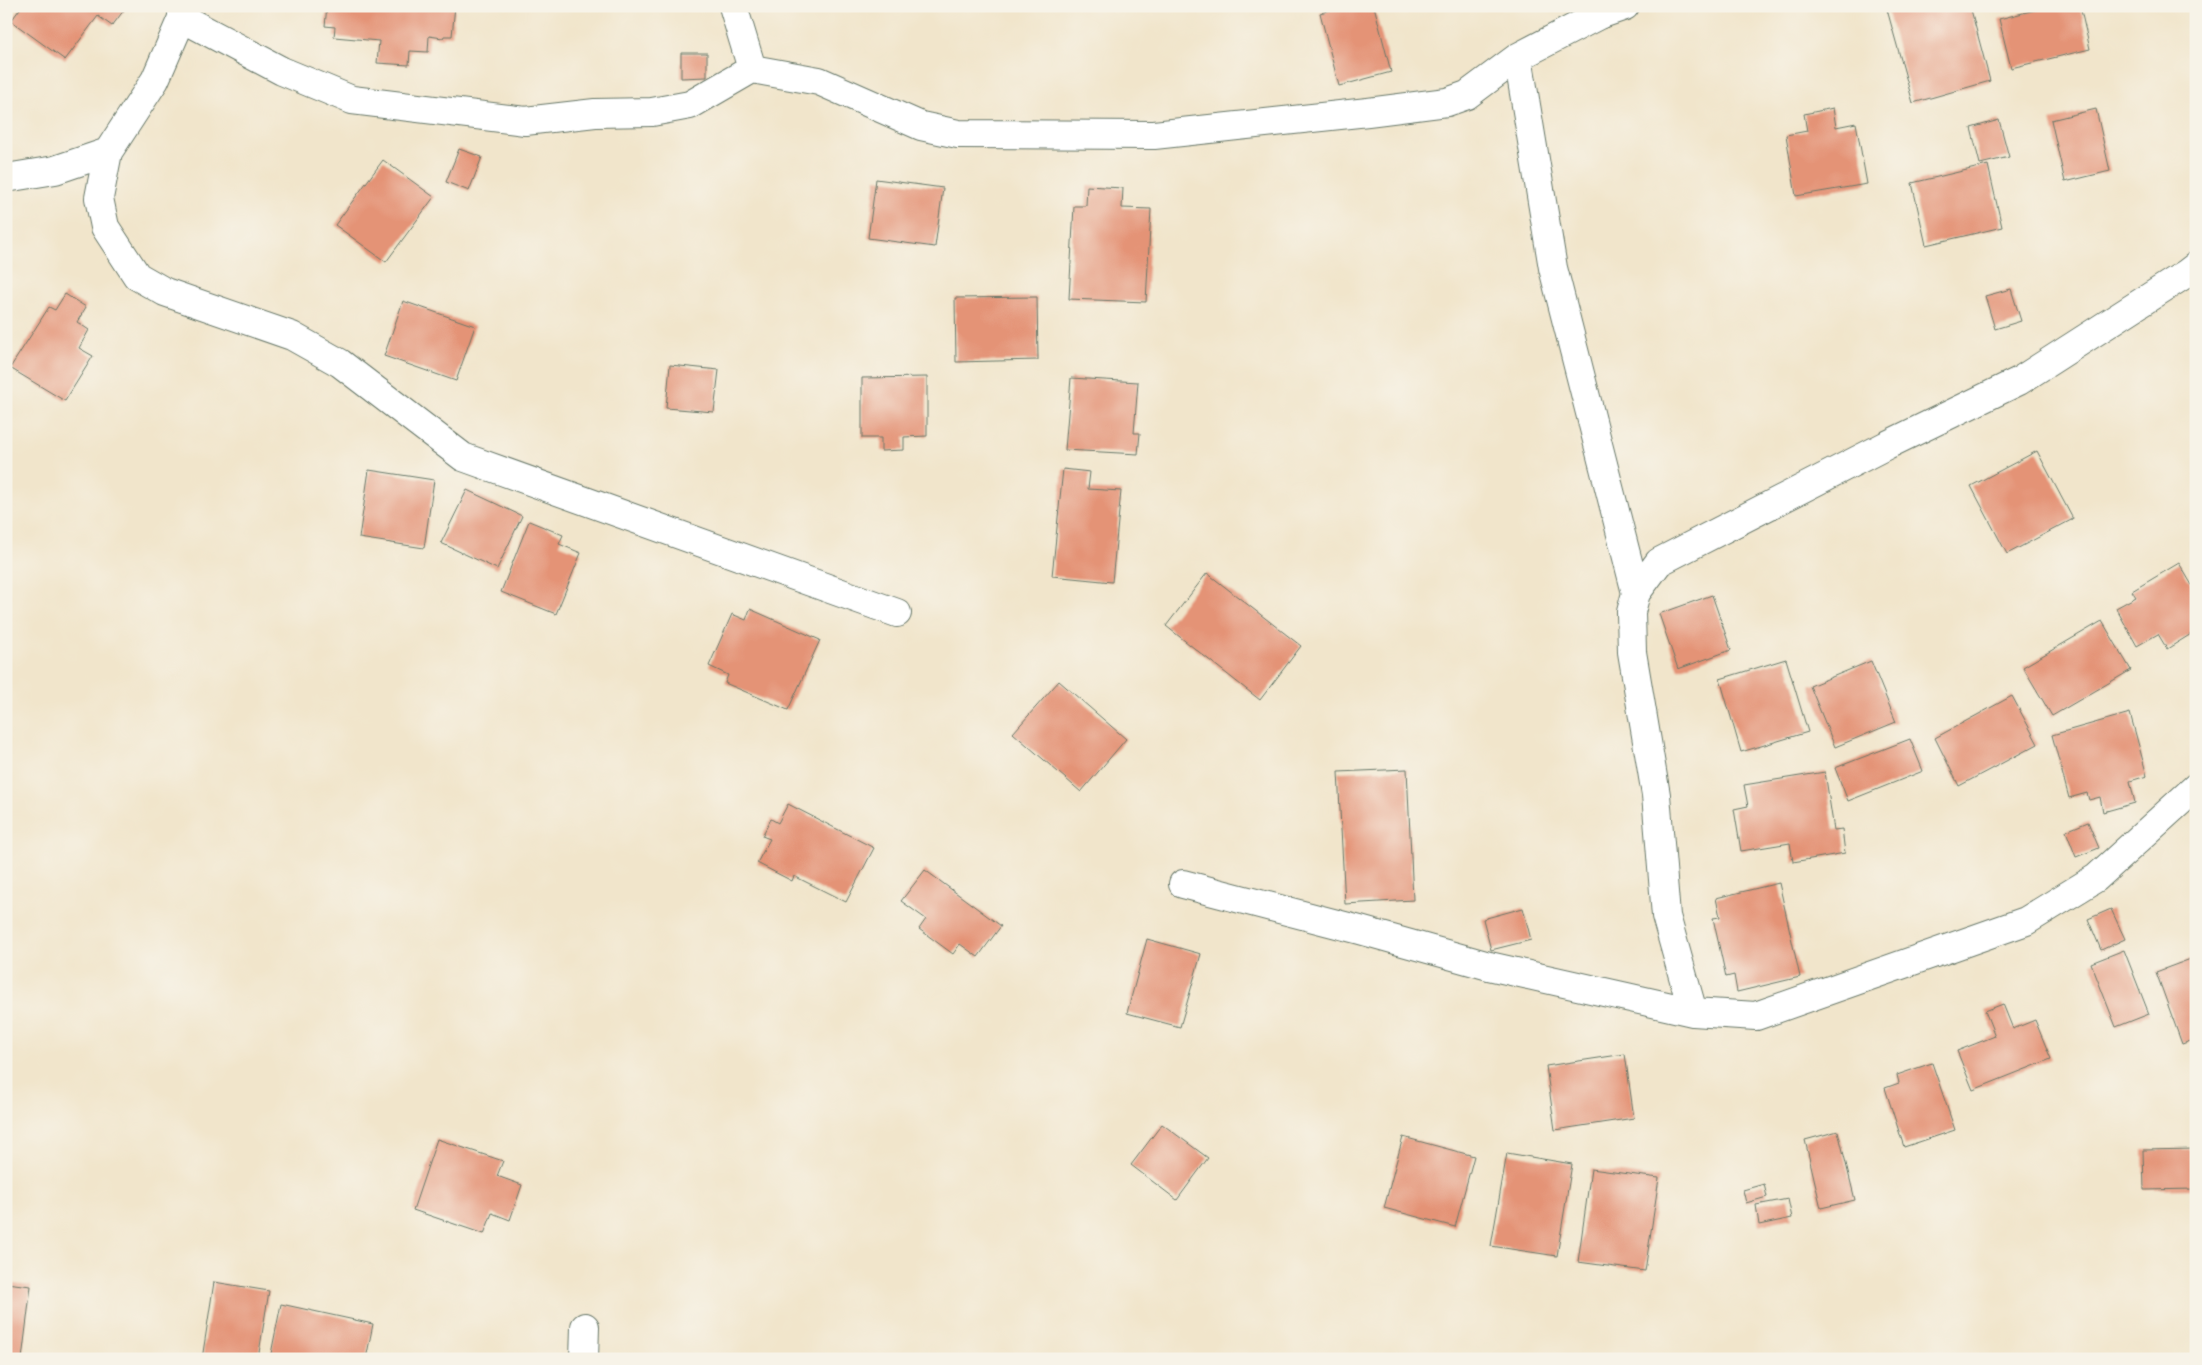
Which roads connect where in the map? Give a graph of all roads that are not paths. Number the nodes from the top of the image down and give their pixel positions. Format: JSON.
{"nodes":[{"id":1,"x":733,"y":6,"type":"edge"},
{"id":2,"x":1625,"y":6,"type":"edge"},
{"id":3,"x":182,"y":12,"type":"edge"},
{"id":4,"x":1518,"y":56,"type":"junction"},
{"id":5,"x":752,"y":70,"type":"junction"},
{"id":6,"x":108,"y":152,"type":"junction"},
{"id":7,"x":6,"y":178,"type":"edge"},
{"id":8,"x":2196,"y":266,"type":"edge"},
{"id":9,"x":1636,"y":593,"type":"junction"},
{"id":10,"x":897,"y":613,"type":"dead end"},
{"id":11,"x":2196,"y":787,"type":"edge"},
{"id":12,"x":1183,"y":884,"type":"dead end"},
{"id":13,"x":1693,"y":1012,"type":"junction"},
{"id":14,"x":585,"y":1327,"type":"dead end"},
{"id":15,"x":584,"y":1359,"type":"edge"}],
"edges":[{"from":1,"to":5,"type":"street"},
{"from":2,"to":4,"type":"street"},
{"from":3,"to":5,"type":"street"},
{"from":3,"to":6,"type":"street"},
{"from":4,"to":5,"type":"street"},
{"from":4,"to":9,"type":"street"},
{"from":6,"to":7,"type":"street"},
{"from":6,"to":10,"type":"street"},
{"from":8,"to":9,"type":"street"},
{"from":9,"to":13,"type":"street"},
{"from":11,"to":13,"type":"street"},
{"from":12,"to":13,"type":"street"},
{"from":14,"to":15,"type":"street"}]}
